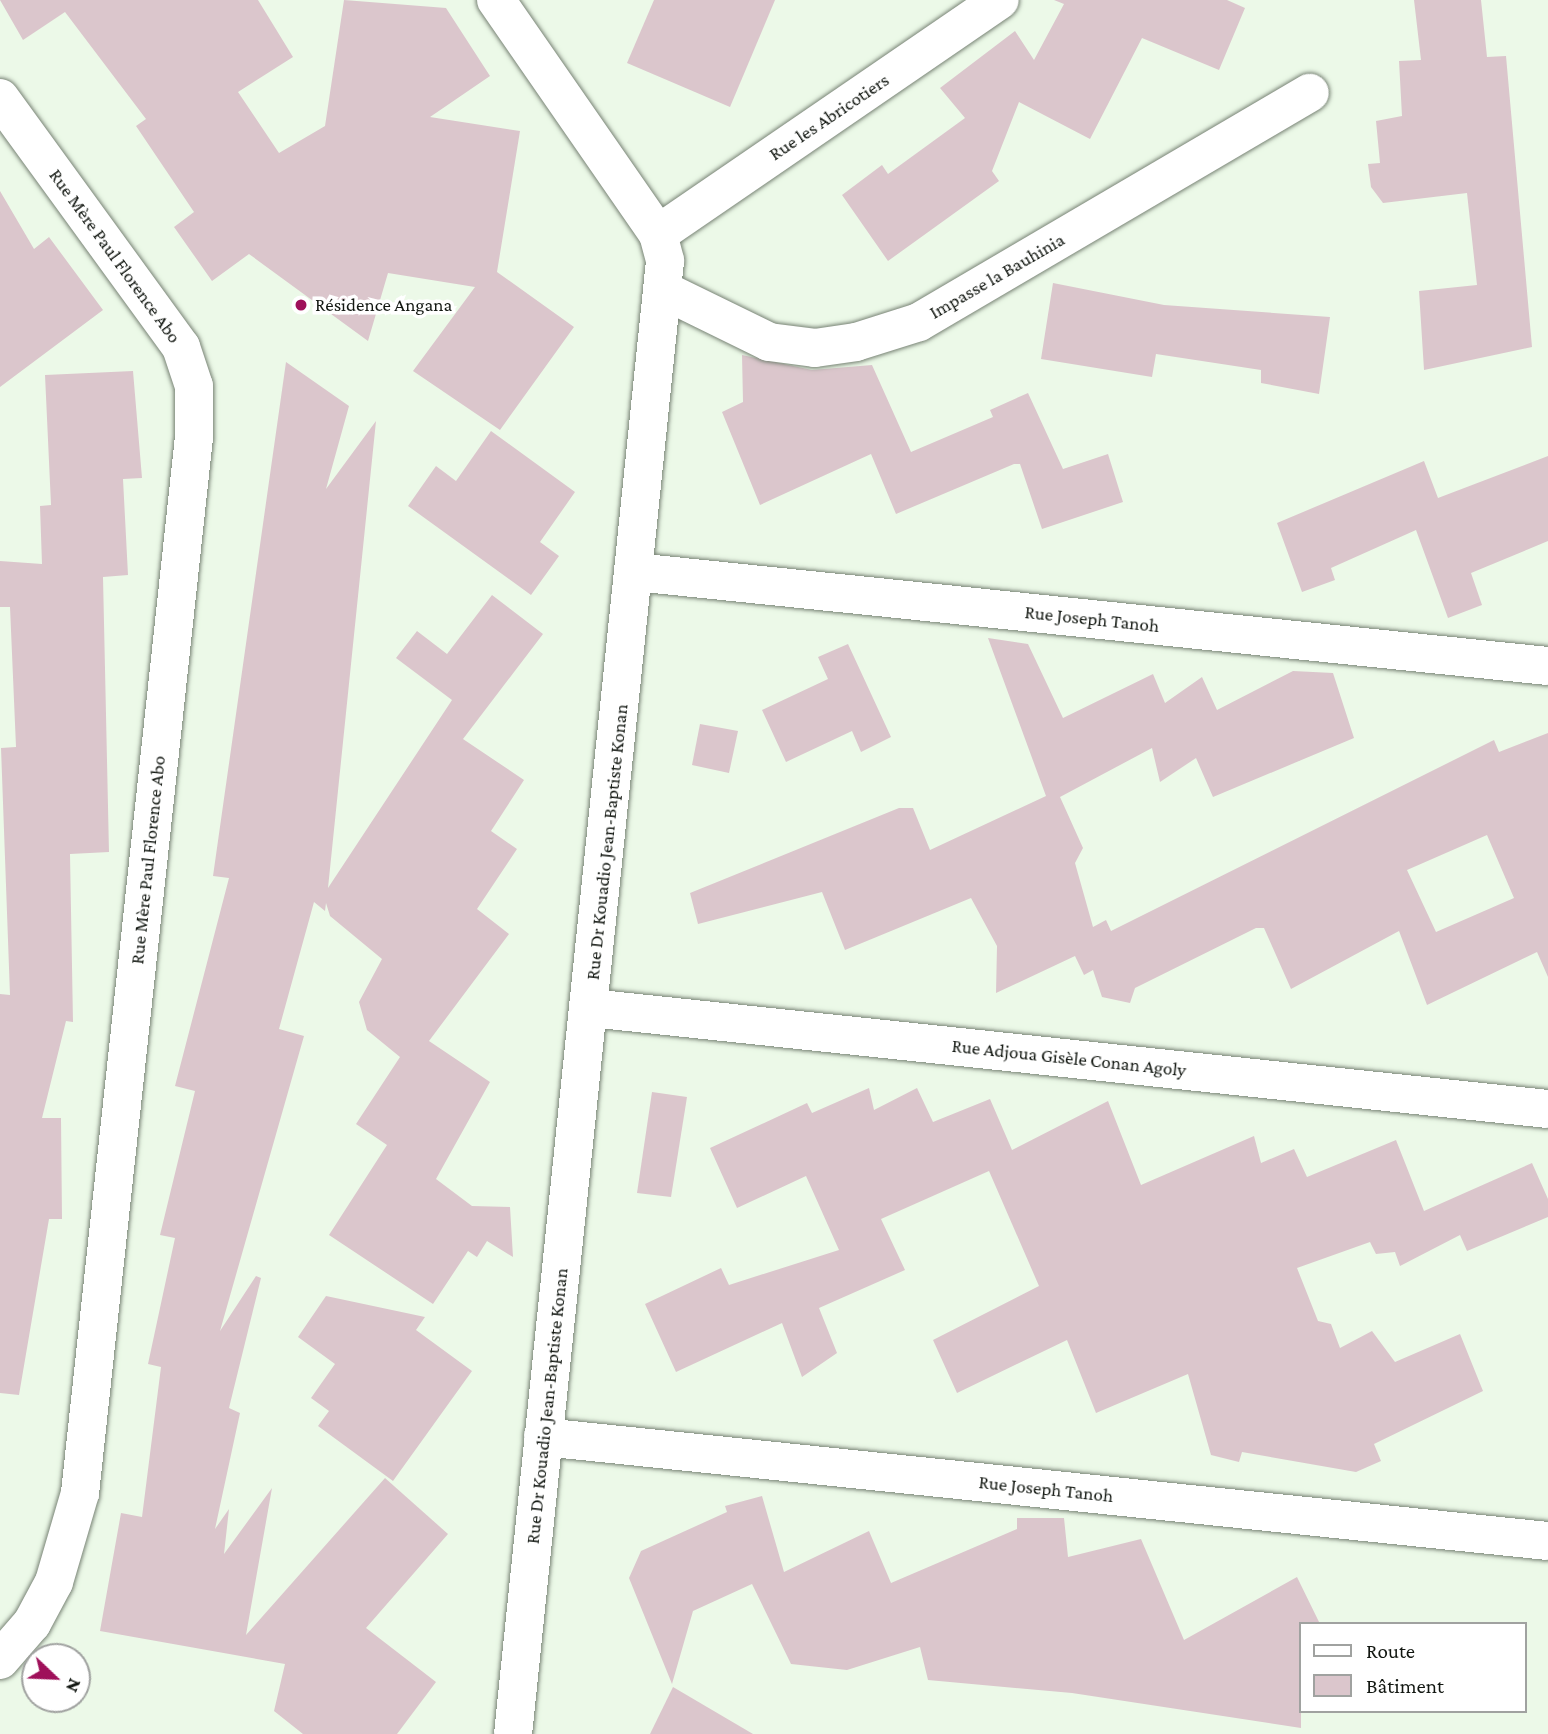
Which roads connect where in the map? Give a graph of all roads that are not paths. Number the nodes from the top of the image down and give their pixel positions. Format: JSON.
{"nodes":[{"id":1,"x":496,"y":0,"type":"edge"},
{"id":2,"x":1000,"y":0,"type":"edge"},
{"id":3,"x":1310,"y":93,"type":"dead end"},
{"id":4,"x":0,"y":98,"type":"edge"},
{"id":5,"x":658,"y":234,"type":"junction"},
{"id":6,"x":663,"y":290,"type":"junction"},
{"id":7,"x":635,"y":572,"type":"junction"},
{"id":8,"x":1548,"y":666,"type":"edge"},
{"id":9,"x":590,"y":1007,"type":"junction"},
{"id":10,"x":1548,"y":1109,"type":"edge"},
{"id":11,"x":543,"y":1437,"type":"junction"},
{"id":12,"x":1548,"y":1541,"type":"edge"},
{"id":13,"x":0,"y":1660,"type":"edge"},
{"id":14,"x":513,"y":1734,"type":"edge"}],
"edges":[{"from":1,"to":5,"type":"street","name":"Rue Dr Kouadio Jean-Baptiste Konan"},
{"from":2,"to":5,"type":"street","name":"Rue les Abricotiers"},
{"from":3,"to":6,"type":"street","name":"Impasse la Bauhinia"},
{"from":4,"to":13,"type":"street","name":"Rue Mère Paul Florence Abo"},
{"from":5,"to":6,"type":"street","name":"Rue Dr Kouadio Jean-Baptiste Konan"},
{"from":6,"to":7,"type":"street","name":"Rue Dr Kouadio Jean-Baptiste Konan"},
{"from":7,"to":8,"type":"street","name":"Rue Joseph Tanoh"},
{"from":7,"to":9,"type":"street","name":"Rue Dr Kouadio Jean-Baptiste Konan"},
{"from":9,"to":10,"type":"street","name":"Rue Adjoua Gisèle Conan Agoly"},
{"from":9,"to":11,"type":"street","name":"Rue Dr Kouadio Jean-Baptiste Konan"},
{"from":11,"to":12,"type":"street","name":"Rue Joseph Tanoh"},
{"from":11,"to":14,"type":"street","name":"Rue Dr Kouadio Jean-Baptiste Konan"}]}
